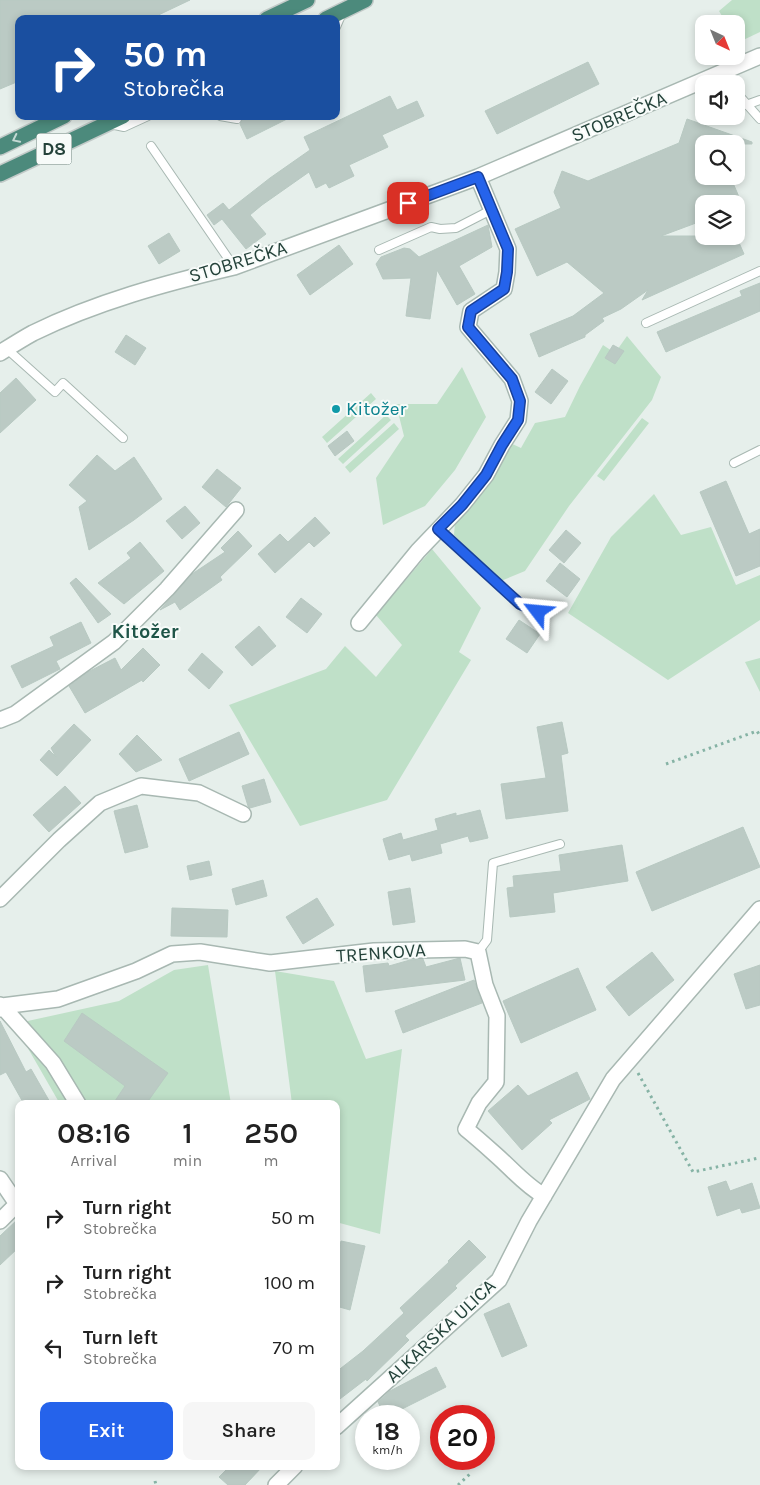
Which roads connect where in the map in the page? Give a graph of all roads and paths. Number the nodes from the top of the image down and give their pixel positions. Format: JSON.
{"nodes":[{"id":1,"x":307,"y":0,"type":"edge"},
{"id":2,"x":365,"y":0,"type":"edge"},
{"id":3,"x":343,"y":10,"type":"junction"},
{"id":4,"x":275,"y":15,"type":"edge"},
{"id":5,"x":334,"y":15,"type":"edge"},
{"id":6,"x":340,"y":17,"type":"edge"},
{"id":7,"x":760,"y":56,"type":"edge"},
{"id":8,"x":732,"y":75,"type":"edge"},
{"id":9,"x":695,"y":91,"type":"edge"},
{"id":10,"x":760,"y":100,"type":"edge"},
{"id":11,"x":746,"y":105,"type":"joint"},
{"id":12,"x":760,"y":119,"type":"edge"},
{"id":13,"x":56,"y":120,"type":"edge"},
{"id":14,"x":116,"y":120,"type":"edge"},
{"id":15,"x":139,"y":120,"type":"edge"},
{"id":16,"x":108,"y":124,"type":"junction"},
{"id":17,"x":151,"y":146,"type":"dead end"},
{"id":18,"x":0,"y":147,"type":"edge"},
{"id":19,"x":0,"y":174,"type":"edge"},
{"id":20,"x":478,"y":177,"type":"junction"},
{"id":21,"x":491,"y":210,"type":"junction"},
{"id":22,"x":379,"y":250,"type":"dead end"},
{"id":23,"x":234,"y":267,"type":"junction"},
{"id":24,"x":760,"y":270,"type":"edge"},
{"id":25,"x":646,"y":323,"type":"dead end"},
{"id":26,"x":3,"y":351,"type":"edge"},
{"id":27,"x":123,"y":438,"type":"dead end"},
{"id":28,"x":760,"y":450,"type":"edge"},
{"id":29,"x":734,"y":463,"type":"dead end"},
{"id":30,"x":236,"y":510,"type":"dead end"},
{"id":31,"x":438,"y":529,"type":"junction"},
{"id":32,"x":538,"y":612,"type":"dead end"},
{"id":33,"x":359,"y":623,"type":"dead end"},
{"id":34,"x":0,"y":720,"type":"edge"},
{"id":35,"x":760,"y":736,"type":"edge"},
{"id":36,"x":666,"y":764,"type":"dead end"},
{"id":37,"x":243,"y":814,"type":"dead end"},
{"id":38,"x":560,"y":844,"type":"dead end"},
{"id":39,"x":0,"y":900,"type":"edge"},
{"id":40,"x":760,"y":908,"type":"edge"},
{"id":41,"x":478,"y":952,"type":"junction"},
{"id":42,"x":1,"y":1006,"type":"edge"},
{"id":43,"x":630,"y":1059,"type":"junction"},
{"id":44,"x":76,"y":1100,"type":"edge"},
{"id":45,"x":759,"y":1158,"type":"edge"},
{"id":46,"x":0,"y":1179,"type":"edge"},
{"id":47,"x":544,"y":1196,"type":"junction"},
{"id":48,"x":15,"y":1201,"type":"edge"},
{"id":49,"x":15,"y":1206,"type":"edge"},
{"id":50,"x":0,"y":1221,"type":"edge"},
{"id":51,"x":340,"y":1423,"type":"edge"},
{"id":52,"x":291,"y":1470,"type":"edge"},
{"id":53,"x":471,"y":1473,"type":"dead end"},
{"id":54,"x":276,"y":1485,"type":"edge"},
{"id":55,"x":458,"y":1485,"type":"edge"}],
"edges":[{"from":1,"to":4,"type":"highway"},
{"from":2,"to":3,"type":"highway"},
{"from":3,"to":5,"type":"highway"},
{"from":3,"to":6,"type":"lane"},
{"from":7,"to":8,"type":"street","name":"STOBREČKA"},
{"from":9,"to":20,"type":"street","name":"STOBREČKA"},
{"from":10,"to":11,"type":"lane"},
{"from":11,"to":12,"type":"lane"},
{"from":13,"to":18,"type":"highway","number":"D8","one_way":true},
{"from":14,"to":16,"type":"highway","number":"D8"},
{"from":15,"to":16,"type":"lane"},
{"from":16,"to":19,"type":"highway","number":"D8"},
{"from":17,"to":23,"type":"lane"},
{"from":20,"to":21,"type":"street"},
{"from":20,"to":23,"type":"street","name":"STOBREČKA"},
{"from":21,"to":22,"type":"lane"},
{"from":21,"to":31,"type":"street"},
{"from":23,"to":26,"type":"street","name":"STOBREČKA"},
{"from":24,"to":25,"type":"lane"},
{"from":26,"to":27,"type":"lane"},
{"from":28,"to":29,"type":"lane"},
{"from":30,"to":34,"type":"street"},
{"from":31,"to":32,"type":"lane"},
{"from":31,"to":33,"type":"street"},
{"from":35,"to":36,"type":"path"},
{"from":37,"to":39,"type":"street"},
{"from":38,"to":41,"type":"lane"},
{"from":40,"to":43,"type":"street","name":"ALKARSKA ULICA"},
{"from":41,"to":42,"type":"street","name":"TRENKOVA"},
{"from":41,"to":47,"type":"street"},
{"from":42,"to":44,"type":"street"},
{"from":43,"to":45,"type":"path"},
{"from":43,"to":47,"type":"street","name":"ALKARSKA ULICA"},
{"from":46,"to":48,"type":"street"},
{"from":47,"to":51,"type":"street","name":"ALKARSKA ULICA"},
{"from":49,"to":50,"type":"street"},
{"from":52,"to":54,"type":"street"},
{"from":53,"to":55,"type":"path"}]}
